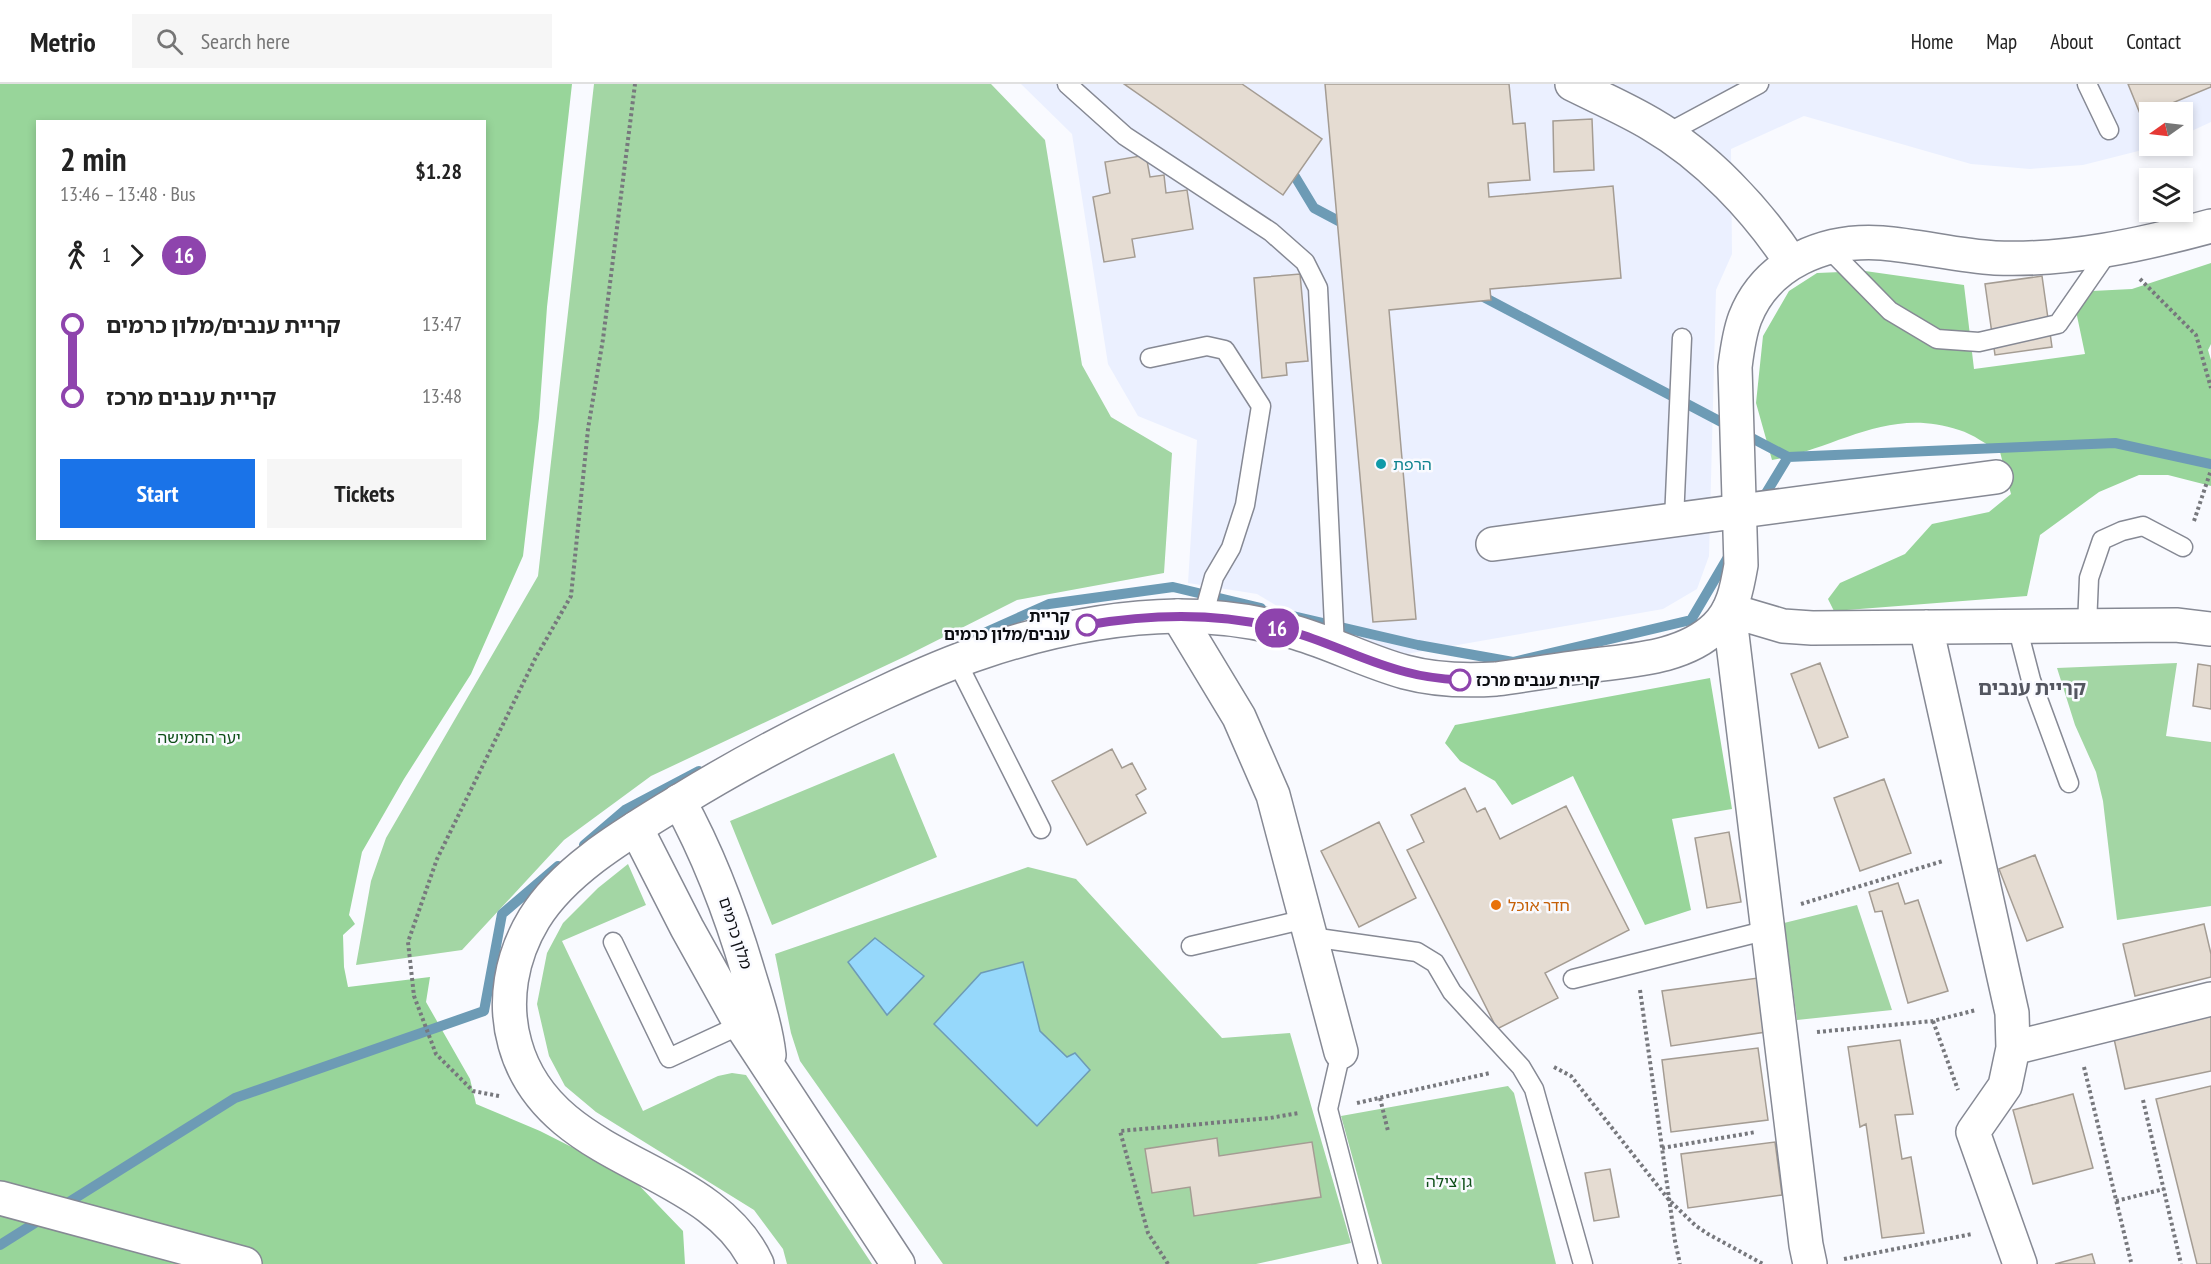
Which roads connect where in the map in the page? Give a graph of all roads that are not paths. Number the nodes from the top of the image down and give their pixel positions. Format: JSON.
{"nodes":[{"id":1,"x":1067,"y":84,"type":"edge"},
{"id":2,"x":1572,"y":84,"type":"edge"},
{"id":3,"x":1759,"y":84,"type":"edge"},
{"id":4,"x":2087,"y":84,"type":"edge"},
{"id":5,"x":2109,"y":130,"type":"dead end"},
{"id":6,"x":1666,"y":134,"type":"junction"},
{"id":7,"x":2211,"y":226,"type":"edge"},
{"id":8,"x":1828,"y":248,"type":"junction"},
{"id":9,"x":2110,"y":249,"type":"junction"},
{"id":10,"x":1791,"y":262,"type":"junction"},
{"id":11,"x":1682,"y":338,"type":"dead end"},
{"id":12,"x":1150,"y":358,"type":"dead end"},
{"id":13,"x":1996,"y":477,"type":"dead end"},
{"id":14,"x":1740,"y":511,"type":"junction"},
{"id":15,"x":1674,"y":520,"type":"junction"},
{"id":16,"x":1493,"y":544,"type":"dead end"},
{"id":17,"x":2183,"y":547,"type":"dead end"},
{"id":18,"x":1729,"y":610,"type":"junction"},
{"id":19,"x":1190,"y":617,"type":"junction"},
{"id":20,"x":2017,"y":626,"type":"junction"},
{"id":21,"x":2087,"y":626,"type":"junction"},
{"id":22,"x":1926,"y":627,"type":"junction"},
{"id":23,"x":2211,"y":629,"type":"edge"},
{"id":24,"x":1335,"y":647,"type":"junction"},
{"id":25,"x":957,"y":662,"type":"junction"},
{"id":26,"x":2069,"y":783,"type":"dead end"},
{"id":27,"x":679,"y":801,"type":"junction"},
{"id":28,"x":636,"y":828,"type":"junction"},
{"id":29,"x":1041,"y":829,"type":"dead end"},
{"id":30,"x":1309,"y":928,"type":"junction"},
{"id":31,"x":1768,"y":930,"type":"junction"},
{"id":32,"x":613,"y":942,"type":"dead end"},
{"id":33,"x":1191,"y":946,"type":"dead end"},
{"id":34,"x":1573,"y":979,"type":"dead end"},
{"id":35,"x":2211,"y":999,"type":"edge"},
{"id":36,"x":751,"y":1020,"type":"junction"},
{"id":37,"x":2013,"y":1048,"type":"junction"},
{"id":38,"x":1341,"y":1052,"type":"joint"},
{"id":39,"x":0,"y":1198,"type":"edge"},
{"id":40,"x":244,"y":1264,"type":"edge"},
{"id":41,"x":757,"y":1264,"type":"edge"},
{"id":42,"x":898,"y":1264,"type":"edge"},
{"id":43,"x":1368,"y":1264,"type":"edge"},
{"id":44,"x":1582,"y":1264,"type":"edge"},
{"id":45,"x":1810,"y":1264,"type":"edge"},
{"id":46,"x":2020,"y":1264,"type":"edge"}],
"edges":[{"from":1,"to":24,"type":"lane"},
{"from":2,"to":6,"type":"street"},
{"from":3,"to":6,"type":"lane"},
{"from":4,"to":5,"type":"lane"},
{"from":6,"to":10,"type":"street"},
{"from":7,"to":9,"type":"street"},
{"from":8,"to":9,"type":"street"},
{"from":8,"to":9,"type":"lane"},
{"from":8,"to":10,"type":"street"},
{"from":10,"to":14,"type":"street"},
{"from":11,"to":15,"type":"lane"},
{"from":12,"to":19,"type":"lane"},
{"from":13,"to":14,"type":"street"},
{"from":14,"to":15,"type":"street"},
{"from":14,"to":18,"type":"street"},
{"from":15,"to":16,"type":"street"},
{"from":17,"to":21,"type":"lane"},
{"from":18,"to":22,"type":"street"},
{"from":18,"to":24,"type":"street"},
{"from":18,"to":31,"type":"street"},
{"from":19,"to":24,"type":"street"},
{"from":19,"to":25,"type":"street"},
{"from":19,"to":30,"type":"street"},
{"from":20,"to":21,"type":"street"},
{"from":20,"to":22,"type":"street"},
{"from":20,"to":26,"type":"lane"},
{"from":21,"to":23,"type":"street"},
{"from":22,"to":37,"type":"street"},
{"from":25,"to":27,"type":"street"},
{"from":25,"to":29,"type":"lane"},
{"from":27,"to":28,"type":"street"},
{"from":27,"to":36,"type":"street","name":"מלון כרמים"},
{"from":28,"to":36,"type":"street","name":"מלון כרמים"},
{"from":28,"to":41,"type":"street"},
{"from":30,"to":33,"type":"lane"},
{"from":30,"to":38,"type":"street"},
{"from":30,"to":44,"type":"lane"},
{"from":31,"to":34,"type":"lane"},
{"from":31,"to":45,"type":"street"},
{"from":32,"to":36,"type":"lane"},
{"from":35,"to":37,"type":"street"},
{"from":36,"to":42,"type":"street","name":"מלון כרמים"},
{"from":37,"to":46,"type":"street"},
{"from":38,"to":43,"type":"lane"},
{"from":39,"to":40,"type":"street"}]}
